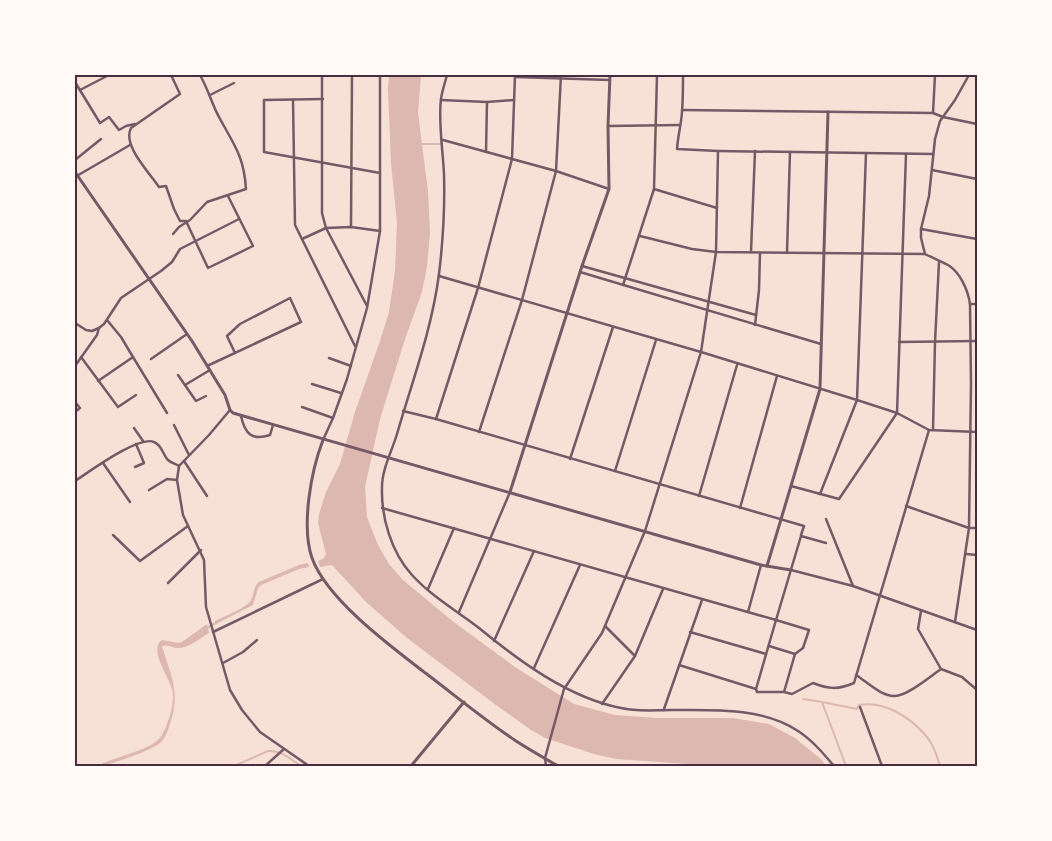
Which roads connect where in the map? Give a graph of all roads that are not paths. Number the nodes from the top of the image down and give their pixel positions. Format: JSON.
{"nodes":[{"id":1,"x":109,"y":75,"type":"edge"},
{"id":2,"x":171,"y":75,"type":"edge"},
{"id":3,"x":200,"y":75,"type":"edge"},
{"id":4,"x":322,"y":75,"type":"edge"},
{"id":5,"x":352,"y":75,"type":"edge"},
{"id":6,"x":380,"y":75,"type":"edge"},
{"id":7,"x":446,"y":75,"type":"edge"},
{"id":8,"x":610,"y":75,"type":"edge"},
{"id":9,"x":657,"y":75,"type":"edge"},
{"id":10,"x":683,"y":75,"type":"edge"},
{"id":11,"x":934,"y":75,"type":"edge"},
{"id":12,"x":969,"y":75,"type":"edge"},
{"id":13,"x":515,"y":76,"type":"edge"},
{"id":14,"x":561,"y":77,"type":"edge"},
{"id":15,"x":610,"y":80,"type":"junction"},
{"id":16,"x":75,"y":82,"type":"edge"},
{"id":17,"x":234,"y":83,"type":"dead end"},
{"id":18,"x":76,"y":86,"type":"edge"},
{"id":19,"x":80,"y":90,"type":"junction"},
{"id":20,"x":210,"y":95,"type":"junction"},
{"id":21,"x":323,"y":99,"type":"junction"},
{"id":22,"x":293,"y":100,"type":"junction"},
{"id":23,"x":441,"y":100,"type":"junction"},
{"id":24,"x":514,"y":100,"type":"junction"},
{"id":25,"x":488,"y":102,"type":"junction"},
{"id":26,"x":682,"y":110,"type":"junction"},
{"id":27,"x":828,"y":112,"type":"junction"},
{"id":28,"x":933,"y":113,"type":"junction"},
{"id":29,"x":943,"y":117,"type":"junction"},
{"id":30,"x":136,"y":124,"type":"junction"},
{"id":31,"x":977,"y":124,"type":"edge"},
{"id":32,"x":656,"y":125,"type":"junction"},
{"id":33,"x":680,"y":125,"type":"junction"},
{"id":34,"x":608,"y":126,"type":"junction"},
{"id":35,"x":102,"y":139,"type":"dead end"},
{"id":36,"x":443,"y":140,"type":"junction"},
{"id":37,"x":130,"y":145,"type":"junction"},
{"id":38,"x":718,"y":151,"type":"junction"},
{"id":39,"x":755,"y":151,"type":"junction"},
{"id":40,"x":486,"y":152,"type":"junction"},
{"id":41,"x":790,"y":152,"type":"junction"},
{"id":42,"x":827,"y":152,"type":"junction"},
{"id":43,"x":866,"y":153,"type":"junction"},
{"id":44,"x":906,"y":154,"type":"junction"},
{"id":45,"x":933,"y":154,"type":"junction"},
{"id":46,"x":293,"y":157,"type":"junction"},
{"id":47,"x":75,"y":160,"type":"edge"},
{"id":48,"x":512,"y":160,"type":"junction"},
{"id":49,"x":322,"y":162,"type":"junction"},
{"id":50,"x":352,"y":168,"type":"junction"},
{"id":51,"x":931,"y":170,"type":"junction"},
{"id":52,"x":556,"y":171,"type":"junction"},
{"id":53,"x":75,"y":172,"type":"edge"},
{"id":54,"x":380,"y":173,"type":"junction"},
{"id":55,"x":77,"y":176,"type":"edge"},
{"id":56,"x":977,"y":180,"type":"edge"},
{"id":57,"x":654,"y":188,"type":"junction"},
{"id":58,"x":609,"y":189,"type":"junction"},
{"id":59,"x":228,"y":196,"type":"junction"},
{"id":60,"x":717,"y":208,"type":"junction"},
{"id":61,"x":239,"y":218,"type":"junction"},
{"id":62,"x":186,"y":221,"type":"junction"},
{"id":63,"x":351,"y":227,"type":"junction"},
{"id":64,"x":326,"y":228,"type":"junction"},
{"id":65,"x":921,"y":229,"type":"junction"},
{"id":66,"x":380,"y":231,"type":"junction"},
{"id":67,"x":173,"y":234,"type":"dead end"},
{"id":68,"x":640,"y":236,"type":"junction"},
{"id":69,"x":301,"y":239,"type":"junction"},
{"id":70,"x":977,"y":239,"type":"edge"},
{"id":71,"x":195,"y":242,"type":"junction"},
{"id":72,"x":716,"y":252,"type":"junction"},
{"id":73,"x":751,"y":252,"type":"junction"},
{"id":74,"x":760,"y":252,"type":"junction"},
{"id":75,"x":787,"y":252,"type":"junction"},
{"id":76,"x":824,"y":253,"type":"junction"},
{"id":77,"x":862,"y":254,"type":"junction"},
{"id":78,"x":902,"y":254,"type":"junction"},
{"id":79,"x":925,"y":254,"type":"junction"},
{"id":80,"x":939,"y":262,"type":"junction"},
{"id":81,"x":582,"y":266,"type":"junction"},
{"id":82,"x":580,"y":272,"type":"junction"},
{"id":83,"x":439,"y":276,"type":"junction"},
{"id":84,"x":148,"y":279,"type":"junction"},
{"id":85,"x":625,"y":279,"type":"junction"},
{"id":86,"x":623,"y":285,"type":"junction"},
{"id":87,"x":478,"y":288,"type":"junction"},
{"id":88,"x":522,"y":300,"type":"junction"},
{"id":89,"x":708,"y":302,"type":"junction"},
{"id":90,"x":970,"y":304,"type":"junction"},
{"id":91,"x":977,"y":304,"type":"edge"},
{"id":92,"x":368,"y":308,"type":"junction"},
{"id":93,"x":707,"y":310,"type":"junction"},
{"id":94,"x":568,"y":314,"type":"junction"},
{"id":95,"x":756,"y":315,"type":"junction"},
{"id":96,"x":107,"y":320,"type":"junction"},
{"id":97,"x":75,"y":323,"type":"edge"},
{"id":98,"x":755,"y":325,"type":"junction"},
{"id":99,"x":613,"y":327,"type":"junction"},
{"id":100,"x":98,"y":328,"type":"junction"},
{"id":101,"x":187,"y":334,"type":"junction"},
{"id":102,"x":656,"y":340,"type":"junction"},
{"id":103,"x":970,"y":341,"type":"junction"},
{"id":104,"x":977,"y":341,"type":"edge"},
{"id":105,"x":899,"y":342,"type":"junction"},
{"id":106,"x":935,"y":342,"type":"junction"},
{"id":107,"x":821,"y":344,"type":"junction"},
{"id":108,"x":356,"y":347,"type":"junction"},
{"id":109,"x":701,"y":352,"type":"junction"},
{"id":110,"x":235,"y":353,"type":"junction"},
{"id":111,"x":81,"y":357,"type":"junction"},
{"id":112,"x":133,"y":357,"type":"junction"},
{"id":113,"x":151,"y":358,"type":"dead end"},
{"id":114,"x":330,"y":358,"type":"dead end"},
{"id":115,"x":737,"y":365,"type":"junction"},
{"id":116,"x":75,"y":366,"type":"edge"},
{"id":117,"x":351,"y":366,"type":"junction"},
{"id":118,"x":209,"y":368,"type":"junction"},
{"id":119,"x":178,"y":376,"type":"dead end"},
{"id":120,"x":777,"y":376,"type":"junction"},
{"id":121,"x":98,"y":381,"type":"junction"},
{"id":122,"x":312,"y":384,"type":"dead end"},
{"id":123,"x":185,"y":385,"type":"junction"},
{"id":124,"x":820,"y":389,"type":"junction"},
{"id":125,"x":342,"y":393,"type":"junction"},
{"id":126,"x":136,"y":395,"type":"dead end"},
{"id":127,"x":206,"y":396,"type":"dead end"},
{"id":128,"x":857,"y":400,"type":"junction"},
{"id":129,"x":75,"y":402,"type":"edge"},
{"id":130,"x":302,"y":407,"type":"dead end"},
{"id":131,"x":230,"y":410,"type":"junction"},
{"id":132,"x":403,"y":411,"type":"junction"},
{"id":133,"x":75,"y":412,"type":"edge"},
{"id":134,"x":167,"y":413,"type":"dead end"},
{"id":135,"x":897,"y":413,"type":"junction"},
{"id":136,"x":240,"y":416,"type":"junction"},
{"id":137,"x":333,"y":418,"type":"junction"},
{"id":138,"x":436,"y":419,"type":"junction"},
{"id":139,"x":273,"y":424,"type":"junction"},
{"id":140,"x":174,"y":425,"type":"dead end"},
{"id":141,"x":134,"y":428,"type":"dead end"},
{"id":142,"x":929,"y":430,"type":"junction"},
{"id":143,"x":933,"y":430,"type":"junction"},
{"id":144,"x":479,"y":432,"type":"junction"},
{"id":145,"x":970,"y":432,"type":"junction"},
{"id":146,"x":977,"y":432,"type":"edge"},
{"id":147,"x":323,"y":440,"type":"junction"},
{"id":148,"x":143,"y":442,"type":"junction"},
{"id":149,"x":136,"y":444,"type":"junction"},
{"id":150,"x":524,"y":445,"type":"junction"},
{"id":151,"x":189,"y":455,"type":"junction"},
{"id":152,"x":388,"y":457,"type":"junction"},
{"id":153,"x":570,"y":458,"type":"junction"},
{"id":154,"x":184,"y":461,"type":"junction"},
{"id":155,"x":103,"y":463,"type":"junction"},
{"id":156,"x":179,"y":466,"type":"junction"},
{"id":157,"x":135,"y":467,"type":"dead end"},
{"id":158,"x":615,"y":471,"type":"junction"},
{"id":159,"x":177,"y":480,"type":"junction"},
{"id":160,"x":75,"y":481,"type":"edge"},
{"id":161,"x":659,"y":486,"type":"junction"},
{"id":162,"x":790,"y":486,"type":"junction"},
{"id":163,"x":149,"y":490,"type":"dead end"},
{"id":164,"x":510,"y":492,"type":"junction"},
{"id":165,"x":820,"y":494,"type":"junction"},
{"id":166,"x":207,"y":496,"type":"dead end"},
{"id":167,"x":699,"y":496,"type":"junction"},
{"id":168,"x":130,"y":502,"type":"dead end"},
{"id":169,"x":906,"y":506,"type":"junction"},
{"id":170,"x":382,"y":508,"type":"junction"},
{"id":171,"x":740,"y":508,"type":"junction"},
{"id":172,"x":826,"y":519,"type":"dead end"},
{"id":173,"x":779,"y":520,"type":"junction"},
{"id":174,"x":188,"y":526,"type":"junction"},
{"id":175,"x":454,"y":528,"type":"junction"},
{"id":176,"x":969,"y":528,"type":"junction"},
{"id":177,"x":977,"y":528,"type":"edge"},
{"id":178,"x":645,"y":531,"type":"junction"},
{"id":179,"x":113,"y":535,"type":"dead end"},
{"id":180,"x":801,"y":536,"type":"junction"},
{"id":181,"x":490,"y":538,"type":"junction"},
{"id":182,"x":826,"y":543,"type":"dead end"},
{"id":183,"x":200,"y":550,"type":"junction"},
{"id":184,"x":534,"y":551,"type":"junction"},
{"id":185,"x":966,"y":554,"type":"junction"},
{"id":186,"x":977,"y":555,"type":"edge"},
{"id":187,"x":580,"y":565,"type":"junction"},
{"id":188,"x":761,"y":565,"type":"junction"},
{"id":189,"x":767,"y":566,"type":"junction"},
{"id":190,"x":791,"y":570,"type":"junction"},
{"id":191,"x":626,"y":577,"type":"junction"},
{"id":192,"x":323,"y":579,"type":"junction"},
{"id":193,"x":168,"y":583,"type":"dead end"},
{"id":194,"x":853,"y":586,"type":"junction"},
{"id":195,"x":428,"y":589,"type":"junction"},
{"id":196,"x":663,"y":589,"type":"junction"},
{"id":197,"x":880,"y":596,"type":"junction"},
{"id":198,"x":702,"y":600,"type":"junction"},
{"id":199,"x":921,"y":611,"type":"junction"},
{"id":200,"x":458,"y":612,"type":"junction"},
{"id":201,"x":748,"y":612,"type":"junction"},
{"id":202,"x":776,"y":620,"type":"junction"},
{"id":203,"x":955,"y":622,"type":"junction"},
{"id":204,"x":606,"y":626,"type":"junction"},
{"id":205,"x":977,"y":630,"type":"edge"},
{"id":206,"x":213,"y":632,"type":"junction"},
{"id":207,"x":690,"y":632,"type":"junction"},
{"id":208,"x":257,"y":640,"type":"dead end"},
{"id":209,"x":494,"y":641,"type":"junction"},
{"id":210,"x":768,"y":646,"type":"junction"},
{"id":211,"x":766,"y":654,"type":"junction"},
{"id":212,"x":795,"y":654,"type":"junction"},
{"id":213,"x":634,"y":656,"type":"junction"},
{"id":214,"x":223,"y":663,"type":"junction"},
{"id":215,"x":679,"y":664,"type":"junction"},
{"id":216,"x":534,"y":668,"type":"junction"},
{"id":217,"x":941,"y":669,"type":"junction"},
{"id":218,"x":856,"y":675,"type":"junction"},
{"id":219,"x":564,"y":689,"type":"junction"},
{"id":220,"x":756,"y":689,"type":"junction"},
{"id":221,"x":977,"y":690,"type":"edge"},
{"id":222,"x":784,"y":692,"type":"junction"},
{"id":223,"x":464,"y":702,"type":"junction"},
{"id":224,"x":602,"y":704,"type":"junction"},
{"id":225,"x":860,"y":707,"type":"dead end"},
{"id":226,"x":664,"y":710,"type":"junction"},
{"id":227,"x":283,"y":749,"type":"junction"},
{"id":228,"x":544,"y":758,"type":"junction"},
{"id":229,"x":265,"y":766,"type":"edge"},
{"id":230,"x":309,"y":766,"type":"edge"},
{"id":231,"x":411,"y":766,"type":"edge"},
{"id":232,"x":546,"y":766,"type":"edge"},
{"id":233,"x":558,"y":766,"type":"edge"},
{"id":234,"x":834,"y":766,"type":"edge"},
{"id":235,"x":882,"y":766,"type":"edge"}],
"edges":[{"from":1,"to":19,"type":"street"},
{"from":2,"to":30,"type":"street"},
{"from":3,"to":20,"type":"street"},
{"from":4,"to":21,"type":"street"},
{"from":5,"to":50,"type":"street"},
{"from":6,"to":54,"type":"street"},
{"from":7,"to":23,"type":"street"},
{"from":8,"to":15,"type":"street"},
{"from":9,"to":32,"type":"street"},
{"from":10,"to":26,"type":"street"},
{"from":11,"to":28,"type":"street"},
{"from":12,"to":29,"type":"street"},
{"from":13,"to":14,"type":"street"},
{"from":13,"to":24,"type":"street"},
{"from":14,"to":15,"type":"street"},
{"from":14,"to":52,"type":"street"},
{"from":15,"to":34,"type":"street"},
{"from":16,"to":18,"type":"street"},
{"from":17,"to":20,"type":"street"},
{"from":18,"to":19,"type":"street"},
{"from":19,"to":30,"type":"street"},
{"from":20,"to":59,"type":"street"},
{"from":21,"to":22,"type":"street"},
{"from":21,"to":49,"type":"street"},
{"from":22,"to":46,"type":"street"},
{"from":22,"to":46,"type":"street"},
{"from":23,"to":25,"type":"street"},
{"from":23,"to":36,"type":"street"},
{"from":24,"to":25,"type":"street"},
{"from":24,"to":48,"type":"street"},
{"from":25,"to":40,"type":"street"},
{"from":26,"to":27,"type":"street"},
{"from":26,"to":33,"type":"street"},
{"from":27,"to":28,"type":"street"},
{"from":27,"to":42,"type":"street"},
{"from":28,"to":29,"type":"street"},
{"from":29,"to":31,"type":"street"},
{"from":29,"to":45,"type":"street"},
{"from":30,"to":37,"type":"street"},
{"from":32,"to":33,"type":"street"},
{"from":32,"to":34,"type":"street"},
{"from":32,"to":57,"type":"street"},
{"from":33,"to":38,"type":"street"},
{"from":34,"to":58,"type":"street"},
{"from":35,"to":47,"type":"street"},
{"from":36,"to":40,"type":"street"},
{"from":36,"to":83,"type":"street"},
{"from":37,"to":55,"type":"street"},
{"from":37,"to":62,"type":"street"},
{"from":38,"to":39,"type":"street"},
{"from":38,"to":60,"type":"street"},
{"from":39,"to":41,"type":"street"},
{"from":39,"to":73,"type":"street"},
{"from":40,"to":48,"type":"street"},
{"from":41,"to":42,"type":"street"},
{"from":41,"to":75,"type":"street"},
{"from":42,"to":43,"type":"street"},
{"from":42,"to":76,"type":"street"},
{"from":43,"to":44,"type":"street"},
{"from":43,"to":77,"type":"street"},
{"from":44,"to":45,"type":"street"},
{"from":44,"to":78,"type":"street"},
{"from":45,"to":51,"type":"street"},
{"from":46,"to":49,"type":"street"},
{"from":46,"to":69,"type":"street"},
{"from":48,"to":52,"type":"street"},
{"from":48,"to":87,"type":"street"},
{"from":49,"to":50,"type":"street"},
{"from":49,"to":64,"type":"street"},
{"from":50,"to":54,"type":"street"},
{"from":50,"to":63,"type":"street"},
{"from":51,"to":56,"type":"street"},
{"from":51,"to":65,"type":"street"},
{"from":52,"to":58,"type":"street"},
{"from":52,"to":88,"type":"street"},
{"from":53,"to":55,"type":"street"},
{"from":54,"to":66,"type":"street"},
{"from":55,"to":84,"type":"street"},
{"from":57,"to":60,"type":"street"},
{"from":57,"to":68,"type":"street"},
{"from":58,"to":81,"type":"street"},
{"from":59,"to":61,"type":"street"},
{"from":59,"to":62,"type":"street"},
{"from":60,"to":72,"type":"street"},
{"from":61,"to":71,"type":"street"},
{"from":61,"to":71,"type":"street"},
{"from":62,"to":67,"type":"street"},
{"from":62,"to":71,"type":"street"},
{"from":63,"to":64,"type":"street"},
{"from":63,"to":66,"type":"street"},
{"from":64,"to":69,"type":"street"},
{"from":64,"to":92,"type":"street"},
{"from":65,"to":70,"type":"street"},
{"from":65,"to":79,"type":"street"},
{"from":66,"to":92,"type":"street"},
{"from":68,"to":72,"type":"street"},
{"from":68,"to":85,"type":"street"},
{"from":69,"to":108,"type":"street"},
{"from":71,"to":84,"type":"street"},
{"from":72,"to":73,"type":"street"},
{"from":72,"to":89,"type":"street"},
{"from":73,"to":74,"type":"street"},
{"from":74,"to":75,"type":"street"},
{"from":74,"to":95,"type":"street"},
{"from":75,"to":76,"type":"street"},
{"from":76,"to":77,"type":"street"},
{"from":76,"to":107,"type":"street"},
{"from":77,"to":78,"type":"street"},
{"from":77,"to":128,"type":"street"},
{"from":78,"to":79,"type":"street"},
{"from":78,"to":105,"type":"street"},
{"from":79,"to":80,"type":"street"},
{"from":80,"to":90,"type":"street"},
{"from":80,"to":106,"type":"street"},
{"from":81,"to":82,"type":"street"},
{"from":81,"to":85,"type":"street"},
{"from":82,"to":86,"type":"street"},
{"from":82,"to":94,"type":"street"},
{"from":83,"to":87,"type":"street"},
{"from":83,"to":132,"type":"street"},
{"from":84,"to":96,"type":"street"},
{"from":84,"to":101,"type":"street"},
{"from":85,"to":86,"type":"street"},
{"from":85,"to":89,"type":"street"},
{"from":86,"to":93,"type":"street"},
{"from":87,"to":88,"type":"street"},
{"from":87,"to":138,"type":"street"},
{"from":88,"to":94,"type":"street"},
{"from":88,"to":144,"type":"street"},
{"from":89,"to":93,"type":"street"},
{"from":89,"to":95,"type":"street"},
{"from":90,"to":91,"type":"street"},
{"from":90,"to":103,"type":"street"},
{"from":92,"to":108,"type":"street"},
{"from":93,"to":98,"type":"street"},
{"from":93,"to":109,"type":"street"},
{"from":94,"to":99,"type":"street"},
{"from":94,"to":150,"type":"street"},
{"from":95,"to":98,"type":"street"},
{"from":96,"to":100,"type":"street"},
{"from":96,"to":112,"type":"street"},
{"from":97,"to":100,"type":"street"},
{"from":98,"to":107,"type":"street"},
{"from":99,"to":102,"type":"street"},
{"from":99,"to":153,"type":"street"},
{"from":100,"to":111,"type":"street"},
{"from":101,"to":113,"type":"street"},
{"from":101,"to":118,"type":"street"},
{"from":102,"to":109,"type":"street"},
{"from":102,"to":158,"type":"street"},
{"from":103,"to":104,"type":"street"},
{"from":103,"to":106,"type":"street"},
{"from":103,"to":145,"type":"street"},
{"from":105,"to":106,"type":"street"},
{"from":105,"to":135,"type":"street"},
{"from":106,"to":143,"type":"street"},
{"from":107,"to":124,"type":"street"},
{"from":108,"to":117,"type":"street"},
{"from":109,"to":115,"type":"street"},
{"from":109,"to":161,"type":"street"},
{"from":110,"to":110,"type":"street"},
{"from":110,"to":118,"type":"street"},
{"from":111,"to":116,"type":"street"},
{"from":111,"to":121,"type":"street"},
{"from":112,"to":121,"type":"street"},
{"from":112,"to":134,"type":"street"},
{"from":114,"to":117,"type":"street"},
{"from":115,"to":120,"type":"street"},
{"from":115,"to":167,"type":"street"},
{"from":117,"to":125,"type":"street"},
{"from":118,"to":123,"type":"street"},
{"from":118,"to":131,"type":"street"},
{"from":119,"to":123,"type":"street"},
{"from":120,"to":124,"type":"street"},
{"from":120,"to":171,"type":"street"},
{"from":121,"to":126,"type":"street"},
{"from":122,"to":125,"type":"street"},
{"from":123,"to":127,"type":"street"},
{"from":124,"to":128,"type":"street"},
{"from":124,"to":162,"type":"street"},
{"from":125,"to":137,"type":"street"},
{"from":128,"to":135,"type":"street"},
{"from":128,"to":165,"type":"street"},
{"from":129,"to":133,"type":"street"},
{"from":130,"to":137,"type":"street"},
{"from":131,"to":136,"type":"street"},
{"from":131,"to":151,"type":"street"},
{"from":132,"to":138,"type":"street"},
{"from":132,"to":152,"type":"street"},
{"from":135,"to":142,"type":"street"},
{"from":135,"to":165,"type":"street"},
{"from":136,"to":139,"type":"street"},
{"from":136,"to":139,"type":"street"},
{"from":137,"to":147,"type":"street"},
{"from":138,"to":144,"type":"street"},
{"from":139,"to":147,"type":"street"},
{"from":140,"to":151,"type":"street"},
{"from":141,"to":148,"type":"street"},
{"from":142,"to":143,"type":"street"},
{"from":142,"to":169,"type":"street"},
{"from":143,"to":145,"type":"street"},
{"from":144,"to":150,"type":"street"},
{"from":145,"to":146,"type":"street"},
{"from":145,"to":176,"type":"street"},
{"from":147,"to":152,"type":"street"},
{"from":147,"to":192,"type":"street"},
{"from":148,"to":149,"type":"street"},
{"from":148,"to":156,"type":"street"},
{"from":149,"to":155,"type":"street"},
{"from":149,"to":157,"type":"street"},
{"from":150,"to":153,"type":"street"},
{"from":150,"to":164,"type":"street"},
{"from":151,"to":154,"type":"street"},
{"from":152,"to":164,"type":"street"},
{"from":152,"to":170,"type":"street"},
{"from":153,"to":158,"type":"street"},
{"from":154,"to":156,"type":"street"},
{"from":154,"to":166,"type":"street"},
{"from":155,"to":160,"type":"street"},
{"from":155,"to":168,"type":"street"},
{"from":156,"to":159,"type":"street"},
{"from":158,"to":161,"type":"street"},
{"from":159,"to":163,"type":"street"},
{"from":159,"to":174,"type":"street"},
{"from":161,"to":167,"type":"street"},
{"from":161,"to":178,"type":"street"},
{"from":162,"to":165,"type":"street"},
{"from":162,"to":173,"type":"street"},
{"from":164,"to":178,"type":"street"},
{"from":164,"to":181,"type":"street"},
{"from":167,"to":171,"type":"street"},
{"from":169,"to":176,"type":"street"},
{"from":169,"to":197,"type":"street"},
{"from":170,"to":175,"type":"street"},
{"from":170,"to":195,"type":"street"},
{"from":171,"to":173,"type":"street"},
{"from":172,"to":194,"type":"street"},
{"from":173,"to":180,"type":"street"},
{"from":173,"to":189,"type":"street"},
{"from":174,"to":179,"type":"street"},
{"from":174,"to":183,"type":"street"},
{"from":175,"to":181,"type":"street"},
{"from":175,"to":195,"type":"street"},
{"from":176,"to":177,"type":"street"},
{"from":176,"to":185,"type":"street"},
{"from":178,"to":188,"type":"street"},
{"from":178,"to":191,"type":"street"},
{"from":180,"to":182,"type":"street"},
{"from":180,"to":190,"type":"street"},
{"from":181,"to":184,"type":"street"},
{"from":181,"to":200,"type":"street"},
{"from":183,"to":193,"type":"street"},
{"from":183,"to":206,"type":"street"},
{"from":184,"to":187,"type":"street"},
{"from":184,"to":209,"type":"street"},
{"from":185,"to":186,"type":"street"},
{"from":185,"to":203,"type":"street"},
{"from":187,"to":191,"type":"street"},
{"from":187,"to":216,"type":"street"},
{"from":188,"to":189,"type":"street"},
{"from":188,"to":201,"type":"street"},
{"from":189,"to":190,"type":"street"},
{"from":190,"to":194,"type":"street"},
{"from":190,"to":202,"type":"street"},
{"from":191,"to":196,"type":"street"},
{"from":191,"to":204,"type":"street"},
{"from":192,"to":206,"type":"street"},
{"from":192,"to":223,"type":"street"},
{"from":194,"to":197,"type":"street"},
{"from":195,"to":200,"type":"street"},
{"from":196,"to":198,"type":"street"},
{"from":196,"to":213,"type":"street"},
{"from":197,"to":199,"type":"street"},
{"from":197,"to":218,"type":"street"},
{"from":198,"to":201,"type":"street"},
{"from":198,"to":207,"type":"street"},
{"from":199,"to":203,"type":"street"},
{"from":199,"to":217,"type":"street"},
{"from":200,"to":209,"type":"street"},
{"from":201,"to":202,"type":"street"},
{"from":202,"to":210,"type":"street"},
{"from":202,"to":212,"type":"street"},
{"from":203,"to":205,"type":"street"},
{"from":204,"to":213,"type":"street"},
{"from":204,"to":219,"type":"street"},
{"from":206,"to":214,"type":"street"},
{"from":207,"to":211,"type":"street"},
{"from":207,"to":215,"type":"street"},
{"from":208,"to":214,"type":"street"},
{"from":209,"to":216,"type":"street"},
{"from":210,"to":211,"type":"street"},
{"from":210,"to":212,"type":"street"},
{"from":211,"to":220,"type":"street"},
{"from":212,"to":222,"type":"street"},
{"from":213,"to":224,"type":"street"},
{"from":214,"to":227,"type":"street"},
{"from":215,"to":220,"type":"street"},
{"from":215,"to":226,"type":"street"},
{"from":216,"to":219,"type":"street"},
{"from":217,"to":218,"type":"street"},
{"from":217,"to":221,"type":"street"},
{"from":218,"to":222,"type":"street"},
{"from":219,"to":224,"type":"street"},
{"from":219,"to":228,"type":"street"},
{"from":220,"to":222,"type":"street"},
{"from":223,"to":228,"type":"street"},
{"from":223,"to":231,"type":"street"},
{"from":224,"to":226,"type":"street"},
{"from":225,"to":235,"type":"street"},
{"from":226,"to":234,"type":"street"},
{"from":227,"to":229,"type":"street"},
{"from":227,"to":230,"type":"street"},
{"from":228,"to":232,"type":"street"},
{"from":228,"to":233,"type":"street"}]}
